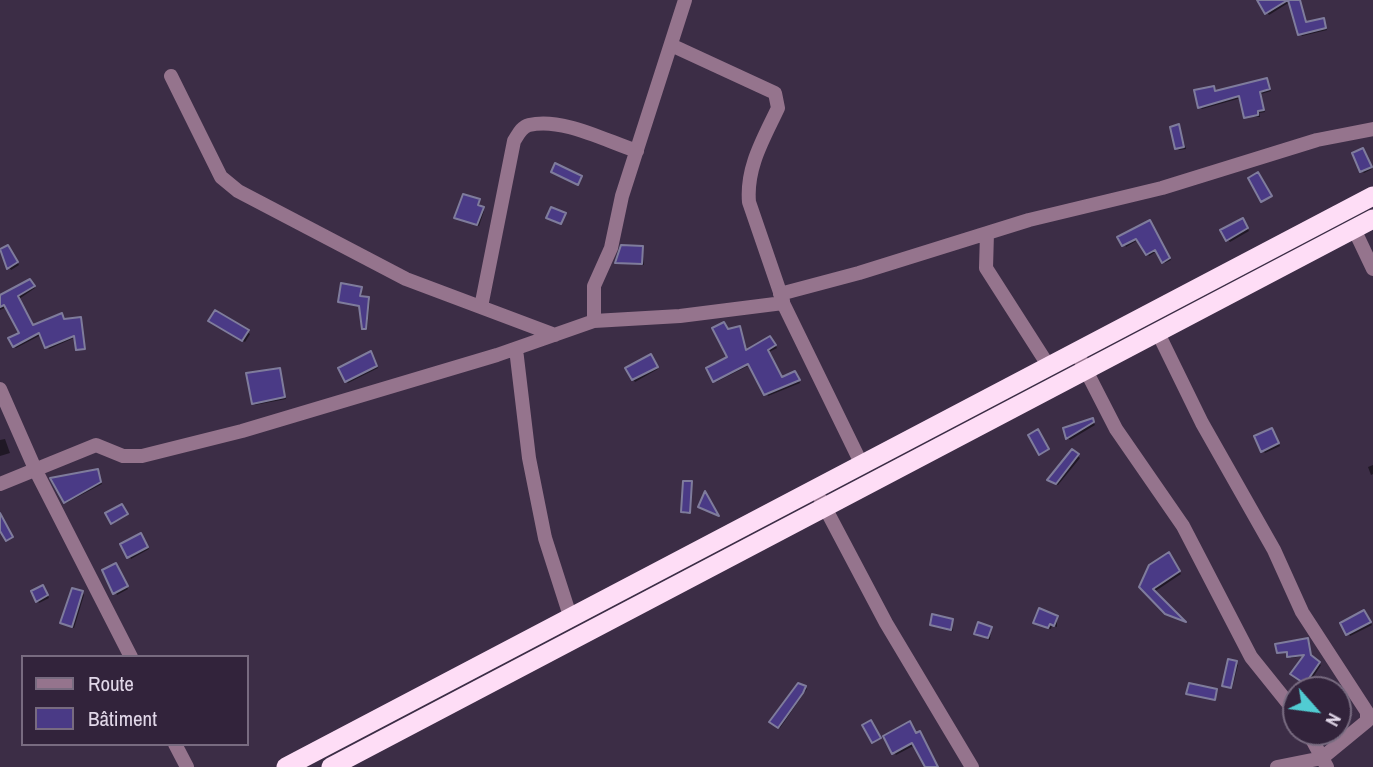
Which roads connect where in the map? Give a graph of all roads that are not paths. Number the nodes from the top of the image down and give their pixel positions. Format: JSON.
{"nodes":[{"id":1,"x":685,"y":0,"type":"edge"},
{"id":2,"x":671,"y":45,"type":"junction"},
{"id":3,"x":171,"y":76,"type":"dead end"},
{"id":4,"x":1373,"y":129,"type":"edge"},
{"id":5,"x":637,"y":151,"type":"junction"},
{"id":6,"x":1373,"y":196,"type":"edge"},
{"id":7,"x":1373,"y":219,"type":"edge"},
{"id":8,"x":1354,"y":229,"type":"junction"},
{"id":9,"x":988,"y":233,"type":"junction"},
{"id":10,"x":1373,"y":269,"type":"edge"},
{"id":11,"x":781,"y":298,"type":"junction"},
{"id":12,"x":481,"y":307,"type":"junction"},
{"id":13,"x":594,"y":321,"type":"junction"},
{"id":14,"x":1158,"y":333,"type":"junction"},
{"id":15,"x":555,"y":335,"type":"junction"},
{"id":16,"x":516,"y":349,"type":"junction"},
{"id":17,"x":1076,"y":351,"type":"junction"},
{"id":18,"x":1048,"y":365,"type":"junction"},
{"id":19,"x":1087,"y":371,"type":"junction"},
{"id":20,"x":0,"y":389,"type":"edge"},
{"id":21,"x":862,"y":465,"type":"junction"},
{"id":22,"x":36,"y":471,"type":"junction"},
{"id":23,"x":0,"y":484,"type":"edge"},
{"id":24,"x":820,"y":498,"type":"junction"},
{"id":25,"x":571,"y":619,"type":"junction"},
{"id":26,"x":130,"y":655,"type":"edge"},
{"id":27,"x":1282,"y":696,"type":"edge"},
{"id":28,"x":1370,"y":709,"type":"edge"},
{"id":29,"x":177,"y":746,"type":"edge"},
{"id":30,"x":1315,"y":746,"type":"edge"},
{"id":31,"x":1324,"y":762,"type":"edge"},
{"id":32,"x":187,"y":767,"type":"edge"},
{"id":33,"x":286,"y":767,"type":"edge"},
{"id":34,"x":331,"y":767,"type":"edge"},
{"id":35,"x":972,"y":767,"type":"edge"},
{"id":36,"x":1277,"y":767,"type":"edge"}],
"edges":[{"from":1,"to":2,"type":"street"},
{"from":2,"to":5,"type":"street"},
{"from":2,"to":11,"type":"street"},
{"from":3,"to":12,"type":"street"},
{"from":4,"to":9,"type":"street"},
{"from":5,"to":12,"type":"street"},
{"from":5,"to":13,"type":"street"},
{"from":6,"to":17,"type":"highway"},
{"from":7,"to":8,"type":"highway"},
{"from":8,"to":10,"type":"street"},
{"from":8,"to":14,"type":"highway"},
{"from":9,"to":11,"type":"street"},
{"from":9,"to":18,"type":"street"},
{"from":11,"to":13,"type":"street"},
{"from":11,"to":21,"type":"street"},
{"from":12,"to":15,"type":"street"},
{"from":13,"to":15,"type":"street"},
{"from":14,"to":19,"type":"highway"},
{"from":14,"to":28,"type":"street"},
{"from":15,"to":16,"type":"street"},
{"from":16,"to":22,"type":"street"},
{"from":16,"to":25,"type":"street"},
{"from":17,"to":18,"type":"highway"},
{"from":17,"to":19,"type":"street"},
{"from":18,"to":21,"type":"highway"},
{"from":19,"to":24,"type":"highway"},
{"from":19,"to":27,"type":"street"},
{"from":20,"to":22,"type":"street"},
{"from":21,"to":24,"type":"highway"},
{"from":22,"to":23,"type":"street"},
{"from":22,"to":26,"type":"street"},
{"from":24,"to":25,"type":"highway"},
{"from":24,"to":34,"type":"highway"},
{"from":24,"to":35,"type":"street"},
{"from":25,"to":33,"type":"highway"},
{"from":28,"to":31,"type":"street"},
{"from":29,"to":32,"type":"street"},
{"from":30,"to":31,"type":"street"},
{"from":31,"to":36,"type":"street"}]}
